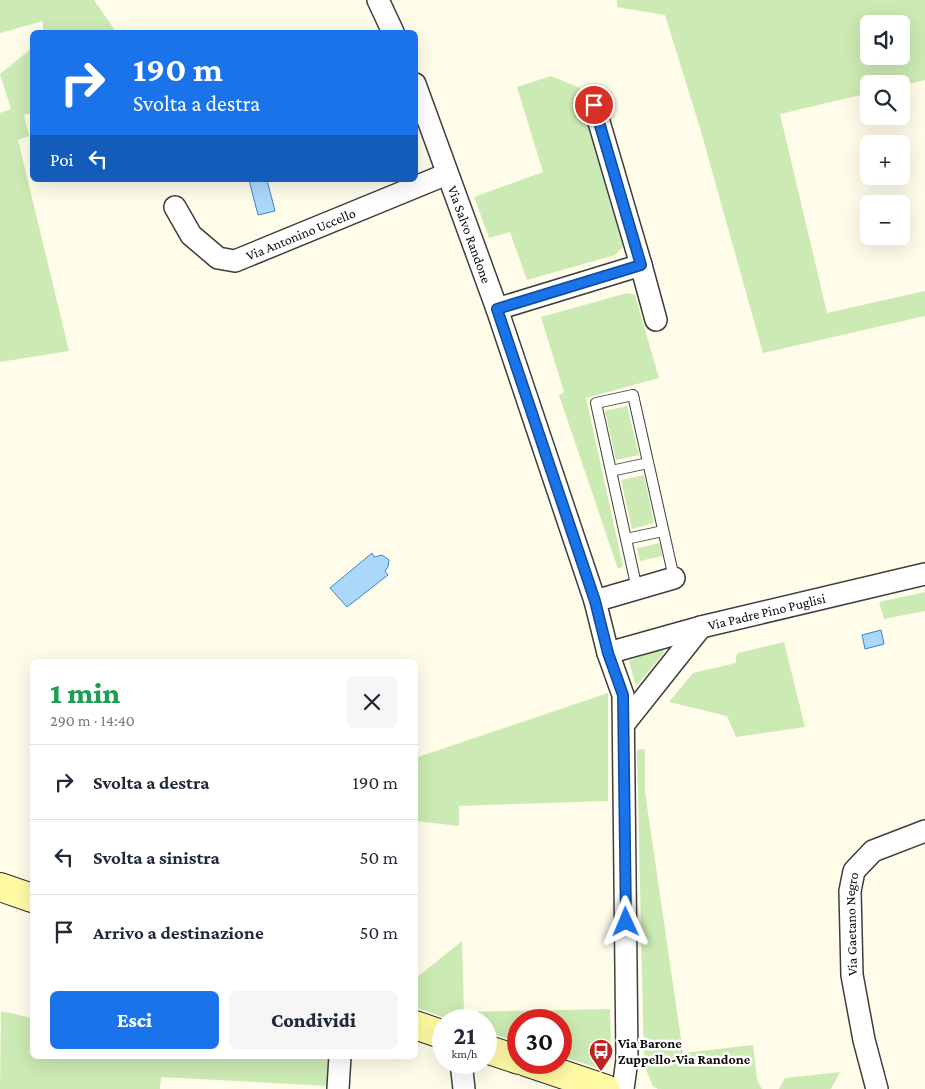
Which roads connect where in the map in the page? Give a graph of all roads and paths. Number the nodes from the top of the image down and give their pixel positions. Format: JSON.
{"nodes":[{"id":1,"x":378,"y":0,"type":"edge"},
{"id":2,"x":393,"y":30,"type":"edge"},
{"id":3,"x":418,"y":92,"type":"edge"},
{"id":4,"x":594,"y":105,"type":"dead end"},
{"id":5,"x":447,"y":174,"type":"junction"},
{"id":6,"x":175,"y":206,"type":"dead end"},
{"id":7,"x":641,"y":265,"type":"junction"},
{"id":8,"x":497,"y":309,"type":"junction"},
{"id":9,"x":656,"y":320,"type":"dead end"},
{"id":10,"x":648,"y":463,"type":"junction"},
{"id":11,"x":611,"y":471,"type":"junction"},
{"id":12,"x":664,"y":531,"type":"junction"},
{"id":13,"x":626,"y":540,"type":"junction"},
{"id":14,"x":925,"y":574,"type":"edge"},
{"id":15,"x":674,"y":578,"type":"joint"},
{"id":16,"x":637,"y":588,"type":"junction"},
{"id":17,"x":595,"y":601,"type":"junction"},
{"id":18,"x":700,"y":627,"type":"junction"},
{"id":19,"x":608,"y":653,"type":"junction"},
{"id":20,"x":624,"y":724,"type":"junction"},
{"id":21,"x":925,"y":831,"type":"edge"},
{"id":22,"x":0,"y":887,"type":"edge"},
{"id":23,"x":30,"y":897,"type":"edge"},
{"id":24,"x":418,"y":1026,"type":"edge"},
{"id":25,"x":432,"y":1031,"type":"edge"},
{"id":26,"x":340,"y":1059,"type":"edge"},
{"id":27,"x":462,"y":1074,"type":"edge"},
{"id":28,"x":562,"y":1074,"type":"edge"},
{"id":29,"x":338,"y":1089,"type":"edge"},
{"id":30,"x":464,"y":1089,"type":"edge"},
{"id":31,"x":606,"y":1089,"type":"edge"},
{"id":32,"x":624,"y":1089,"type":"edge"},
{"id":33,"x":877,"y":1089,"type":"edge"}],
"edges":[{"from":1,"to":2,"type":"street"},
{"from":3,"to":5,"type":"street","name":"Via Salvo Randone"},
{"from":4,"to":7,"type":"street"},
{"from":5,"to":6,"type":"street","name":"Via Antonino Uccello"},
{"from":5,"to":8,"type":"street","name":"Via Salvo Randone"},
{"from":7,"to":8,"type":"street"},
{"from":7,"to":9,"type":"street"},
{"from":8,"to":17,"type":"street","name":"Via Salvo Randone"},
{"from":10,"to":11,"type":"lane"},
{"from":10,"to":11,"type":"lane"},
{"from":10,"to":12,"type":"lane"},
{"from":11,"to":13,"type":"lane"},
{"from":12,"to":13,"type":"lane"},
{"from":12,"to":15,"type":"lane"},
{"from":13,"to":16,"type":"lane"},
{"from":14,"to":18,"type":"street","name":"Via Padre Pino Puglisi"},
{"from":15,"to":16,"type":"street"},
{"from":16,"to":17,"type":"street"},
{"from":17,"to":19,"type":"street","name":"Via Salvo Randone"},
{"from":18,"to":19,"type":"street","name":"Via Padre Pino Puglisi"},
{"from":18,"to":20,"type":"street"},
{"from":19,"to":20,"type":"street","name":"Via Salvo Randone"},
{"from":20,"to":32,"type":"street","name":"Via Salvo Randone"},
{"from":21,"to":33,"type":"street","name":"Via Gaetano Negro"},
{"from":22,"to":23,"type":"main road"},
{"from":24,"to":25,"type":"main road"},
{"from":26,"to":29,"type":"street"},
{"from":27,"to":30,"type":"street"},
{"from":28,"to":31,"type":"main road"}]}
